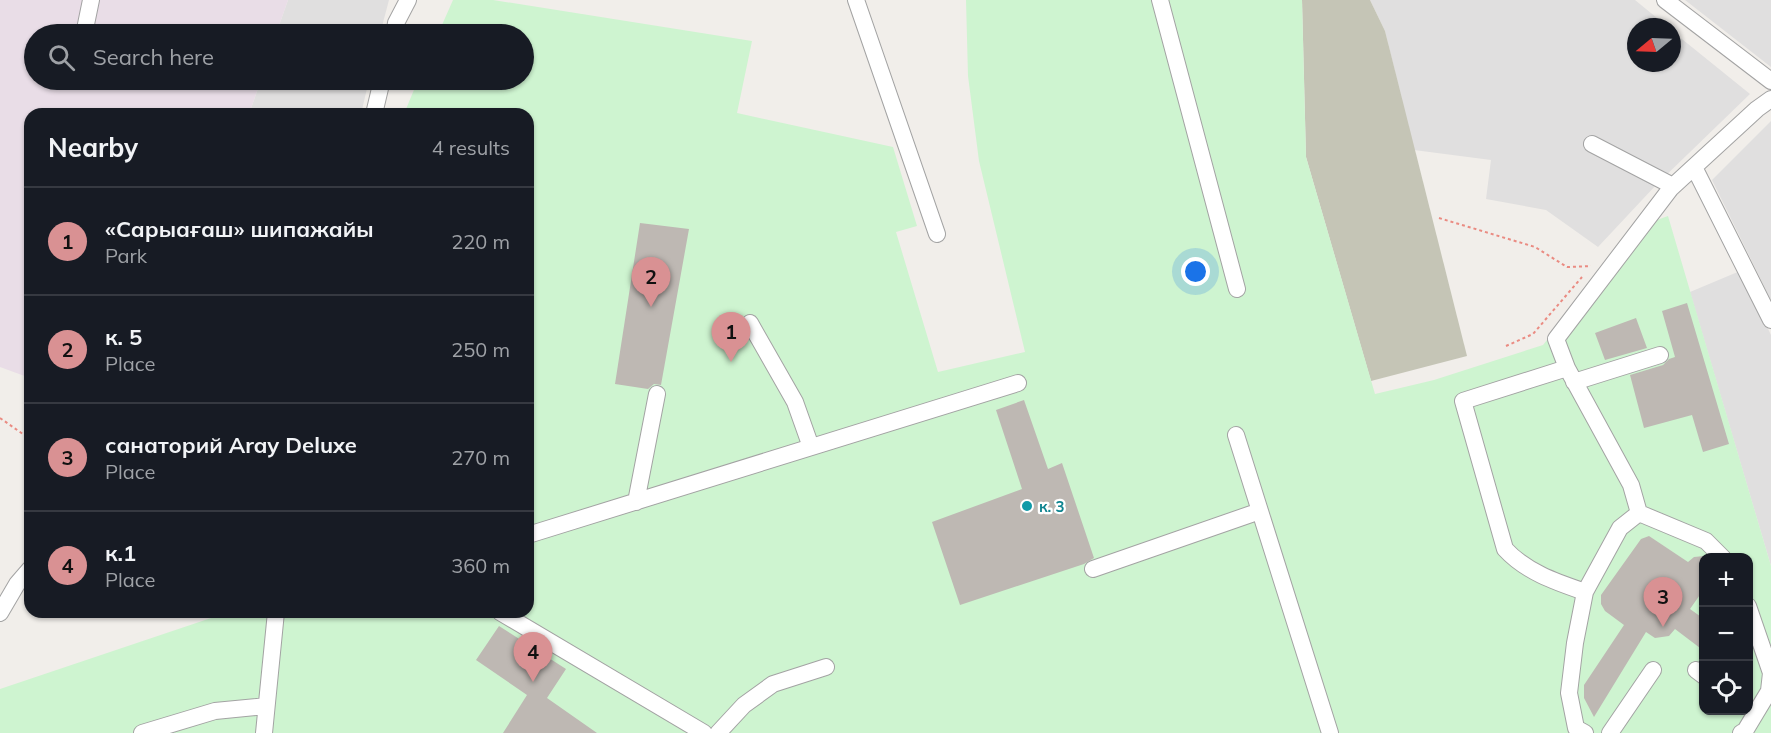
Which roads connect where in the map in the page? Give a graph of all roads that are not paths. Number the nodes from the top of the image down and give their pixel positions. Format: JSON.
{"nodes":[{"id":1,"x":91,"y":0,"type":"edge"},
{"id":2,"x":408,"y":0,"type":"edge"},
{"id":3,"x":856,"y":0,"type":"edge"},
{"id":4,"x":1160,"y":0,"type":"edge"},
{"id":5,"x":1665,"y":0,"type":"edge"},
{"id":6,"x":86,"y":24,"type":"edge"},
{"id":7,"x":396,"y":24,"type":"edge"},
{"id":8,"x":1771,"y":81,"type":"edge"},
{"id":9,"x":380,"y":90,"type":"edge"},
{"id":10,"x":1771,"y":99,"type":"edge"},
{"id":11,"x":375,"y":108,"type":"edge"},
{"id":12,"x":1592,"y":144,"type":"dead end"},
{"id":13,"x":1694,"y":167,"type":"junction"},
{"id":14,"x":1672,"y":187,"type":"junction"},
{"id":15,"x":937,"y":234,"type":"dead end"},
{"id":16,"x":1237,"y":289,"type":"dead end"},
{"id":17,"x":1771,"y":320,"type":"edge"},
{"id":18,"x":750,"y":322,"type":"dead end"},
{"id":19,"x":1660,"y":355,"type":"dead end"},
{"id":20,"x":1570,"y":375,"type":"junction"},
{"id":21,"x":1018,"y":383,"type":"dead end"},
{"id":22,"x":657,"y":394,"type":"dead end"},
{"id":23,"x":1236,"y":435,"type":"dead end"},
{"id":24,"x":811,"y":447,"type":"junction"},
{"id":25,"x":636,"y":501,"type":"junction"},
{"id":26,"x":1260,"y":511,"type":"junction"},
{"id":27,"x":1639,"y":513,"type":"junction"},
{"id":28,"x":534,"y":533,"type":"edge"},
{"id":29,"x":1718,"y":553,"type":"edge"},
{"id":30,"x":1093,"y":569,"type":"dead end"},
{"id":31,"x":24,"y":576,"type":"edge"},
{"id":32,"x":1585,"y":592,"type":"junction"},
{"id":33,"x":1749,"y":607,"type":"edge"},
{"id":34,"x":0,"y":613,"type":"edge"},
{"id":35,"x":275,"y":618,"type":"edge"},
{"id":36,"x":510,"y":618,"type":"edge"},
{"id":37,"x":826,"y":667,"type":"dead end"},
{"id":38,"x":1653,"y":670,"type":"dead end"},
{"id":39,"x":266,"y":706,"type":"junction"},
{"id":40,"x":1753,"y":710,"type":"edge"},
{"id":41,"x":1751,"y":715,"type":"edge"},
{"id":42,"x":142,"y":733,"type":"edge"},
{"id":43,"x":264,"y":733,"type":"edge"},
{"id":44,"x":704,"y":733,"type":"edge"},
{"id":45,"x":718,"y":733,"type":"edge"},
{"id":46,"x":1330,"y":733,"type":"edge"},
{"id":47,"x":1585,"y":733,"type":"edge"},
{"id":48,"x":1610,"y":733,"type":"edge"},
{"id":49,"x":1741,"y":733,"type":"edge"}],
"edges":[{"from":1,"to":6,"type":"street"},
{"from":2,"to":7,"type":"street"},
{"from":3,"to":15,"type":"street"},
{"from":4,"to":16,"type":"street"},
{"from":5,"to":8,"type":"street"},
{"from":9,"to":11,"type":"street"},
{"from":10,"to":13,"type":"street"},
{"from":12,"to":14,"type":"street"},
{"from":13,"to":14,"type":"street"},
{"from":13,"to":17,"type":"street"},
{"from":14,"to":20,"type":"street"},
{"from":18,"to":24,"type":"street"},
{"from":19,"to":20,"type":"street"},
{"from":20,"to":27,"type":"street"},
{"from":20,"to":32,"type":"street"},
{"from":21,"to":24,"type":"street"},
{"from":22,"to":25,"type":"street"},
{"from":23,"to":26,"type":"street"},
{"from":24,"to":25,"type":"street"},
{"from":25,"to":28,"type":"street"},
{"from":26,"to":30,"type":"street"},
{"from":26,"to":46,"type":"street"},
{"from":27,"to":29,"type":"street"},
{"from":27,"to":32,"type":"street"},
{"from":31,"to":34,"type":"street"},
{"from":32,"to":47,"type":"street"},
{"from":33,"to":40,"type":"street"},
{"from":35,"to":39,"type":"street"},
{"from":36,"to":44,"type":"street"},
{"from":37,"to":45,"type":"street"},
{"from":38,"to":48,"type":"street"},
{"from":39,"to":42,"type":"street"},
{"from":39,"to":43,"type":"street"},
{"from":41,"to":49,"type":"street"}]}
